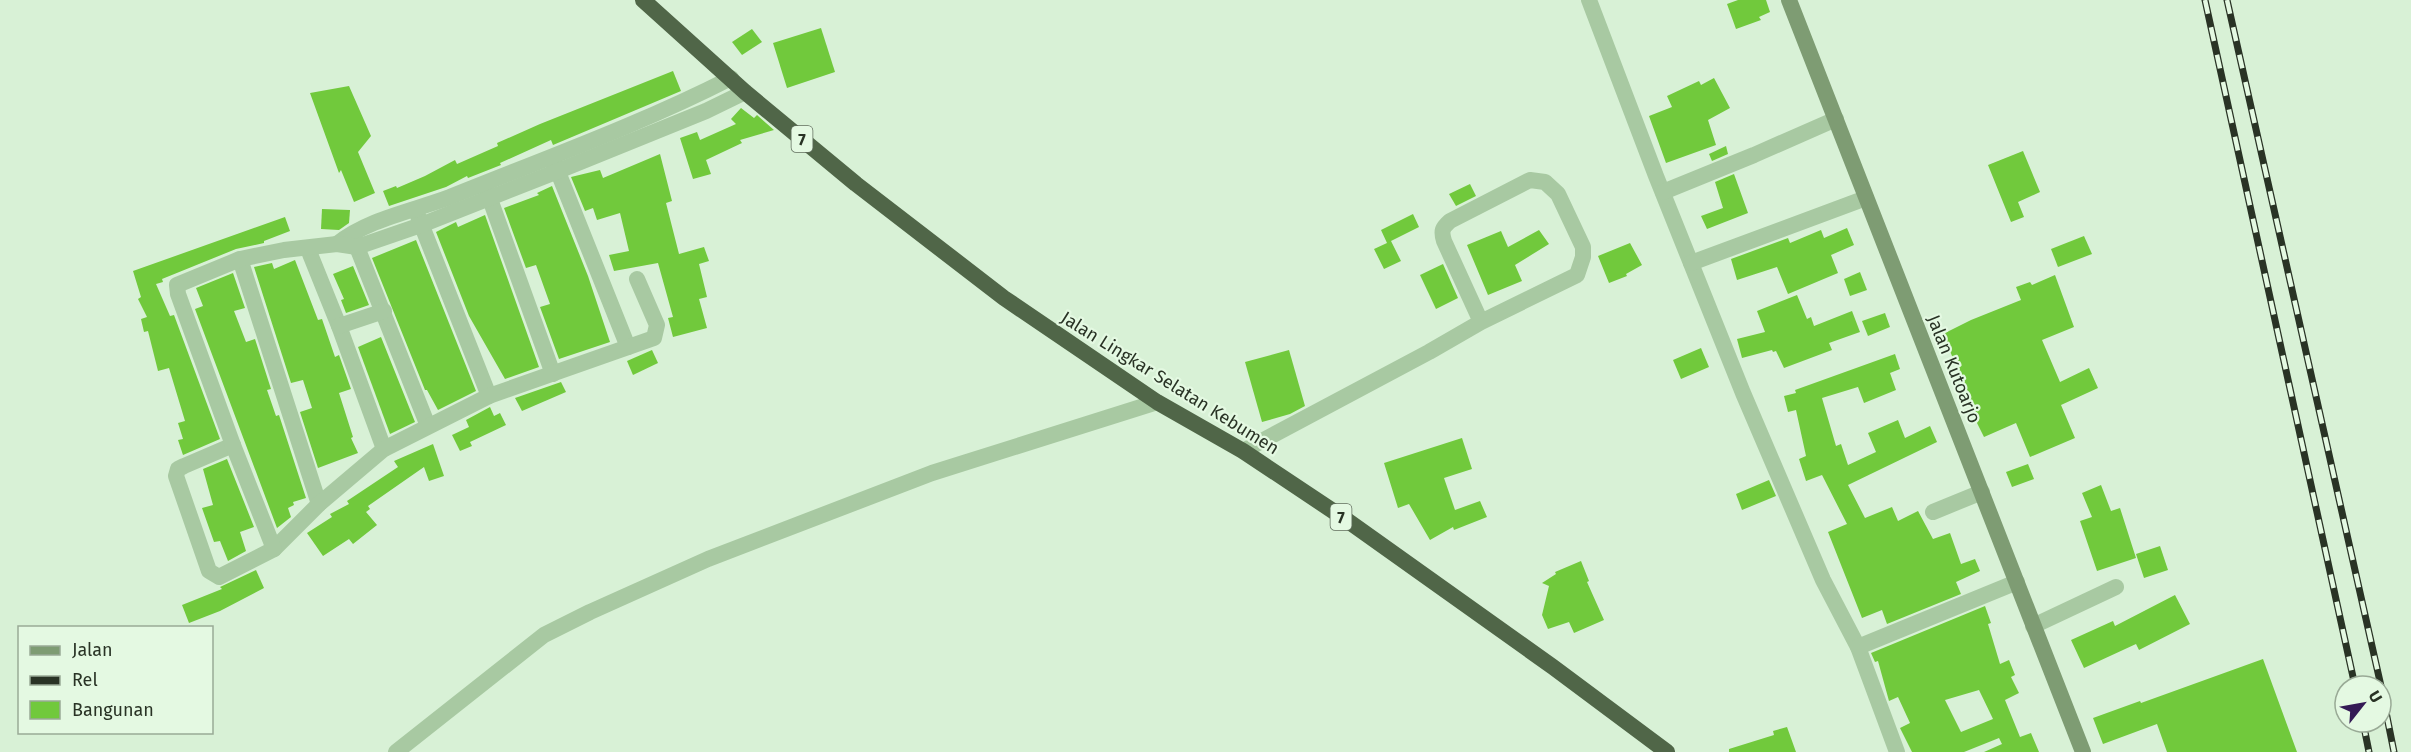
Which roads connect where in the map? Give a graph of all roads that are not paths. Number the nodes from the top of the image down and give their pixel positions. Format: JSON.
{"nodes":[{"id":1,"x":643,"y":0,"type":"edge"},
{"id":2,"x":1589,"y":0,"type":"edge"},
{"id":3,"x":1790,"y":2,"type":"edge"},
{"id":4,"x":731,"y":78,"type":"junction"},
{"id":5,"x":745,"y":92,"type":"junction"},
{"id":6,"x":1836,"y":119,"type":"junction"},
{"id":7,"x":621,"y":137,"type":"junction"},
{"id":8,"x":555,"y":163,"type":"junction"},
{"id":9,"x":487,"y":190,"type":"junction"},
{"id":10,"x":1662,"y":192,"type":"junction"},
{"id":11,"x":1866,"y":198,"type":"junction"},
{"id":12,"x":419,"y":218,"type":"junction"},
{"id":13,"x":354,"y":240,"type":"junction"},
{"id":14,"x":308,"y":249,"type":"junction"},
{"id":15,"x":240,"y":259,"type":"junction"},
{"id":16,"x":1691,"y":263,"type":"junction"},
{"id":17,"x":637,"y":279,"type":"dead end"},
{"id":18,"x":384,"y":311,"type":"junction"},
{"id":19,"x":1481,"y":322,"type":"junction"},
{"id":20,"x":339,"y":326,"type":"junction"},
{"id":21,"x":628,"y":348,"type":"junction"},
{"id":22,"x":553,"y":374,"type":"junction"},
{"id":23,"x":489,"y":396,"type":"junction"},
{"id":24,"x":1157,"y":402,"type":"junction"},
{"id":25,"x":428,"y":426,"type":"junction"},
{"id":26,"x":232,"y":445,"type":"junction"},
{"id":27,"x":384,"y":449,"type":"junction"},
{"id":28,"x":1243,"y":451,"type":"junction"},
{"id":29,"x":1982,"y":492,"type":"junction"},
{"id":30,"x":318,"y":504,"type":"junction"},
{"id":31,"x":1933,"y":512,"type":"dead end"},
{"id":32,"x":274,"y":549,"type":"junction"},
{"id":33,"x":2017,"y":582,"type":"junction"},
{"id":34,"x":2115,"y":587,"type":"dead end"},
{"id":35,"x":2033,"y":626,"type":"junction"},
{"id":36,"x":1858,"y":646,"type":"junction"},
{"id":37,"x":396,"y":752,"type":"edge"},
{"id":38,"x":1667,"y":752,"type":"edge"},
{"id":39,"x":1897,"y":752,"type":"edge"},
{"id":40,"x":2083,"y":752,"type":"edge"}],
"edges":[{"from":1,"to":4,"type":"highway","name":"Jalan Lingkar Selatan Kebumen","number":"7"},
{"from":2,"to":10,"type":"street"},
{"from":3,"to":6,"type":"main road","name":"Jalan Kutoarjo"},
{"from":4,"to":5,"type":"highway","name":"Jalan Lingkar Selatan Kebumen","number":"7"},
{"from":4,"to":7,"type":"street"},
{"from":5,"to":7,"type":"street"},
{"from":5,"to":24,"type":"highway","name":"Jalan Lingkar Selatan Kebumen","number":"7"},
{"from":6,"to":10,"type":"street"},
{"from":6,"to":11,"type":"main road","name":"Jalan Kutoarjo"},
{"from":7,"to":8,"type":"street"},
{"from":8,"to":9,"type":"street"},
{"from":8,"to":21,"type":"street"},
{"from":9,"to":12,"type":"street"},
{"from":9,"to":22,"type":"street"},
{"from":10,"to":16,"type":"street"},
{"from":11,"to":16,"type":"street"},
{"from":11,"to":29,"type":"main road","name":"Jalan Kutoarjo"},
{"from":12,"to":13,"type":"street"},
{"from":12,"to":23,"type":"street"},
{"from":13,"to":14,"type":"street"},
{"from":13,"to":18,"type":"street"},
{"from":14,"to":15,"type":"street"},
{"from":14,"to":20,"type":"street"},
{"from":15,"to":26,"type":"street"},
{"from":15,"to":30,"type":"street"},
{"from":16,"to":36,"type":"street"},
{"from":17,"to":21,"type":"street"},
{"from":18,"to":20,"type":"street"},
{"from":18,"to":25,"type":"street"},
{"from":19,"to":19,"type":"street"},
{"from":19,"to":28,"type":"street"},
{"from":20,"to":27,"type":"street"},
{"from":21,"to":22,"type":"street"},
{"from":22,"to":23,"type":"street"},
{"from":23,"to":25,"type":"street"},
{"from":24,"to":28,"type":"highway","name":"Jalan Lingkar Selatan Kebumen","number":"7"},
{"from":24,"to":37,"type":"street"},
{"from":25,"to":27,"type":"street"},
{"from":26,"to":32,"type":"street"},
{"from":26,"to":32,"type":"street"},
{"from":27,"to":30,"type":"street"},
{"from":28,"to":38,"type":"highway","name":"Jalan Lingkar Selatan Kebumen","number":"7"},
{"from":29,"to":31,"type":"street"},
{"from":29,"to":33,"type":"main road","name":"Jalan Kutoarjo"},
{"from":30,"to":32,"type":"street"},
{"from":33,"to":35,"type":"main road","name":"Jalan Kutoarjo"},
{"from":33,"to":36,"type":"street"},
{"from":34,"to":35,"type":"street"},
{"from":35,"to":40,"type":"main road","name":"Jalan Kutoarjo"},
{"from":36,"to":39,"type":"street"}]}
